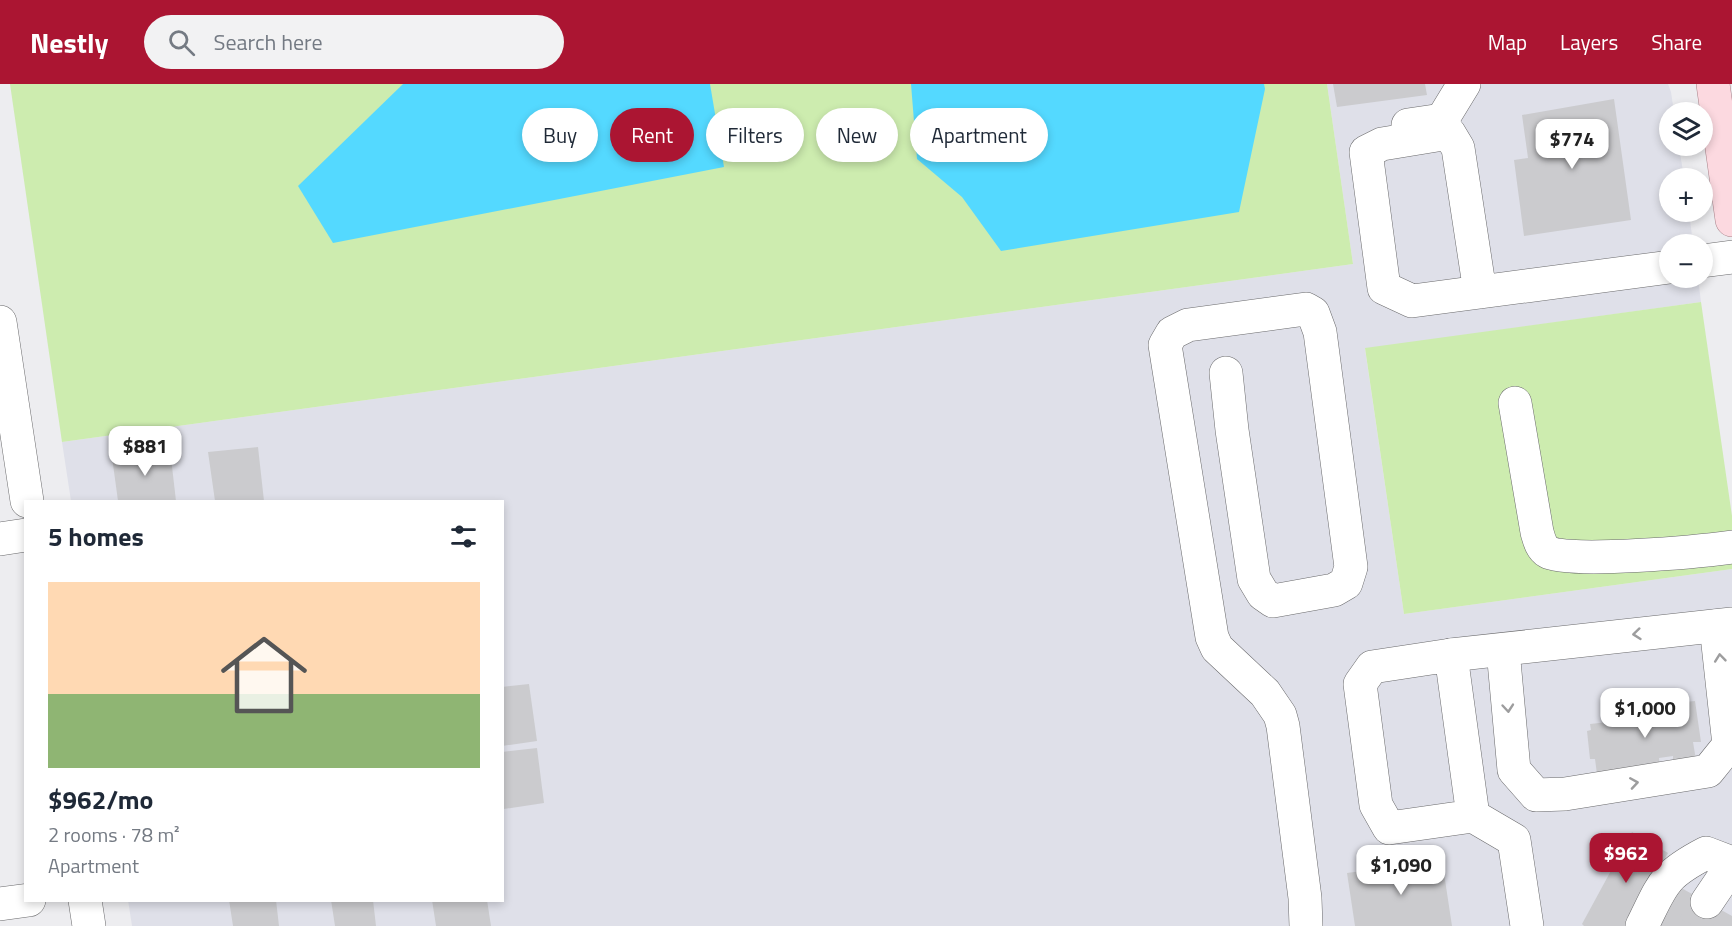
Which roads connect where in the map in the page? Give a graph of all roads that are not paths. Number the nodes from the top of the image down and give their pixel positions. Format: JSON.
{"nodes":[{"id":1,"x":1464,"y":84,"type":"edge"},
{"id":2,"x":1713,"y":84,"type":"edge"},
{"id":3,"x":1375,"y":147,"type":"junction"},
{"id":4,"x":1732,"y":220,"type":"edge"},
{"id":5,"x":1732,"y":257,"type":"edge"},
{"id":6,"x":1713,"y":260,"type":"edge"},
{"id":7,"x":1659,"y":268,"type":"edge"},
{"id":8,"x":1480,"y":292,"type":"junction"},
{"id":9,"x":0,"y":322,"type":"edge"},
{"id":10,"x":1226,"y":373,"type":"dead end"},
{"id":11,"x":1515,"y":403,"type":"dead end"},
{"id":12,"x":27,"y":500,"type":"edge"},
{"id":13,"x":24,"y":535,"type":"edge"},
{"id":14,"x":0,"y":539,"type":"edge"},
{"id":15,"x":1732,"y":547,"type":"edge"},
{"id":16,"x":1724,"y":625,"type":"edge"},
{"id":17,"x":1503,"y":650,"type":"junction"},
{"id":18,"x":1451,"y":655,"type":"junction"},
{"id":19,"x":1473,"y":816,"type":"junction"},
{"id":20,"x":1732,"y":864,"type":"edge"},
{"id":21,"x":24,"y":901,"type":"edge"},
{"id":22,"x":85,"y":902,"type":"edge"},
{"id":23,"x":1707,"y":902,"type":"tunnel mouth"},
{"id":24,"x":0,"y":904,"type":"edge"},
{"id":25,"x":89,"y":926,"type":"edge"},
{"id":26,"x":1306,"y":926,"type":"edge"},
{"id":27,"x":1527,"y":926,"type":"edge"},
{"id":28,"x":1642,"y":926,"type":"edge"}],
"edges":[{"from":1,"to":3,"type":"street"},
{"from":2,"to":4,"type":"main road"},
{"from":3,"to":8,"type":"street"},
{"from":3,"to":8,"type":"street"},
{"from":5,"to":6,"type":"street"},
{"from":7,"to":8,"type":"street"},
{"from":9,"to":12,"type":"street"},
{"from":10,"to":26,"type":"street"},
{"from":11,"to":15,"type":"street"},
{"from":13,"to":14,"type":"street"},
{"from":16,"to":17,"type":"street","one_way":true},
{"from":17,"to":16,"type":"street","one_way":true},
{"from":17,"to":18,"type":"street"},
{"from":18,"to":19,"type":"street"},
{"from":18,"to":19,"type":"street"},
{"from":19,"to":27,"type":"street"},
{"from":20,"to":23,"type":"street"},
{"from":20,"to":28,"type":"street"},
{"from":21,"to":24,"type":"street"},
{"from":22,"to":25,"type":"street"}]}
